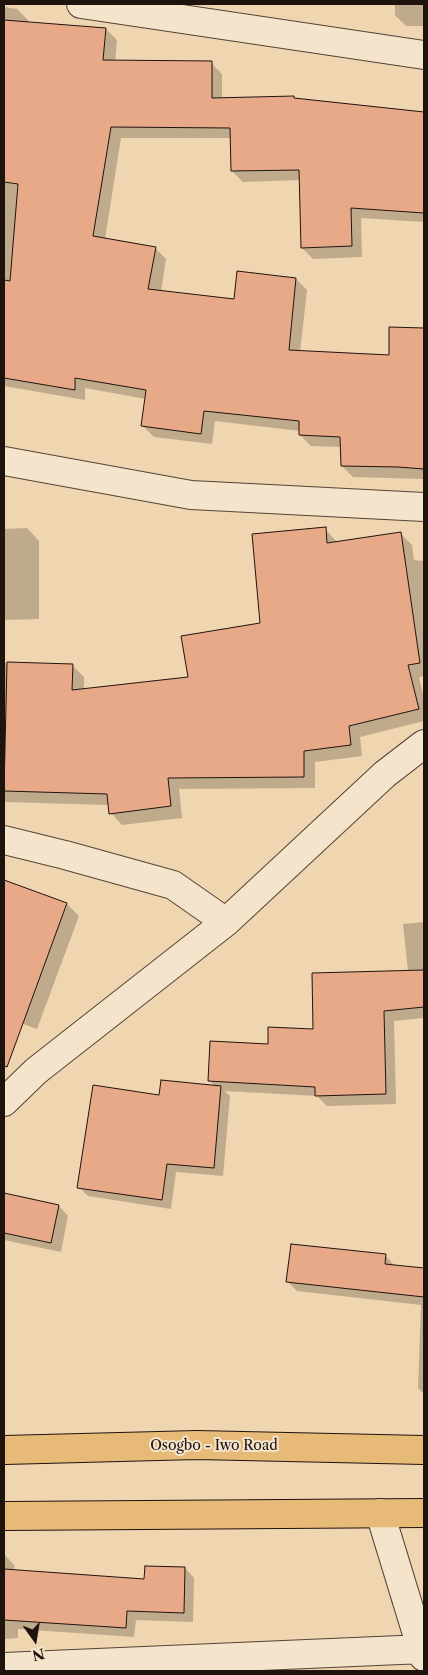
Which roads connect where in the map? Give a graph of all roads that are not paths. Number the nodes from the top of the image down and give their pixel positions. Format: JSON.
{"nodes":[{"id":1,"x":81,"y":4,"type":"edge"},
{"id":2,"x":424,"y":55,"type":"edge"},
{"id":3,"x":4,"y":461,"type":"edge"},
{"id":4,"x":424,"y":508,"type":"edge"},
{"id":5,"x":424,"y":744,"type":"edge"},
{"id":6,"x":4,"y":840,"type":"edge"},
{"id":7,"x":226,"y":922,"type":"junction"},
{"id":8,"x":4,"y":1102,"type":"edge"},
{"id":9,"x":4,"y":1450,"type":"edge"},
{"id":10,"x":424,"y":1450,"type":"edge"},
{"id":11,"x":380,"y":1513,"type":"junction"},
{"id":12,"x":424,"y":1513,"type":"edge"},
{"id":13,"x":4,"y":1516,"type":"edge"},
{"id":14,"x":423,"y":1652,"type":"edge"},
{"id":15,"x":4,"y":1667,"type":"edge"}],
"edges":[{"from":1,"to":2,"type":"street"},
{"from":3,"to":4,"type":"street"},
{"from":5,"to":7,"type":"street"},
{"from":6,"to":7,"type":"street"},
{"from":7,"to":8,"type":"street"},
{"from":9,"to":10,"type":"main road","name":"Osogbo - Iwo Road"},
{"from":11,"to":12,"type":"main road"},
{"from":11,"to":13,"type":"main road"},
{"from":11,"to":14,"type":"street"},
{"from":14,"to":15,"type":"street"}]}
